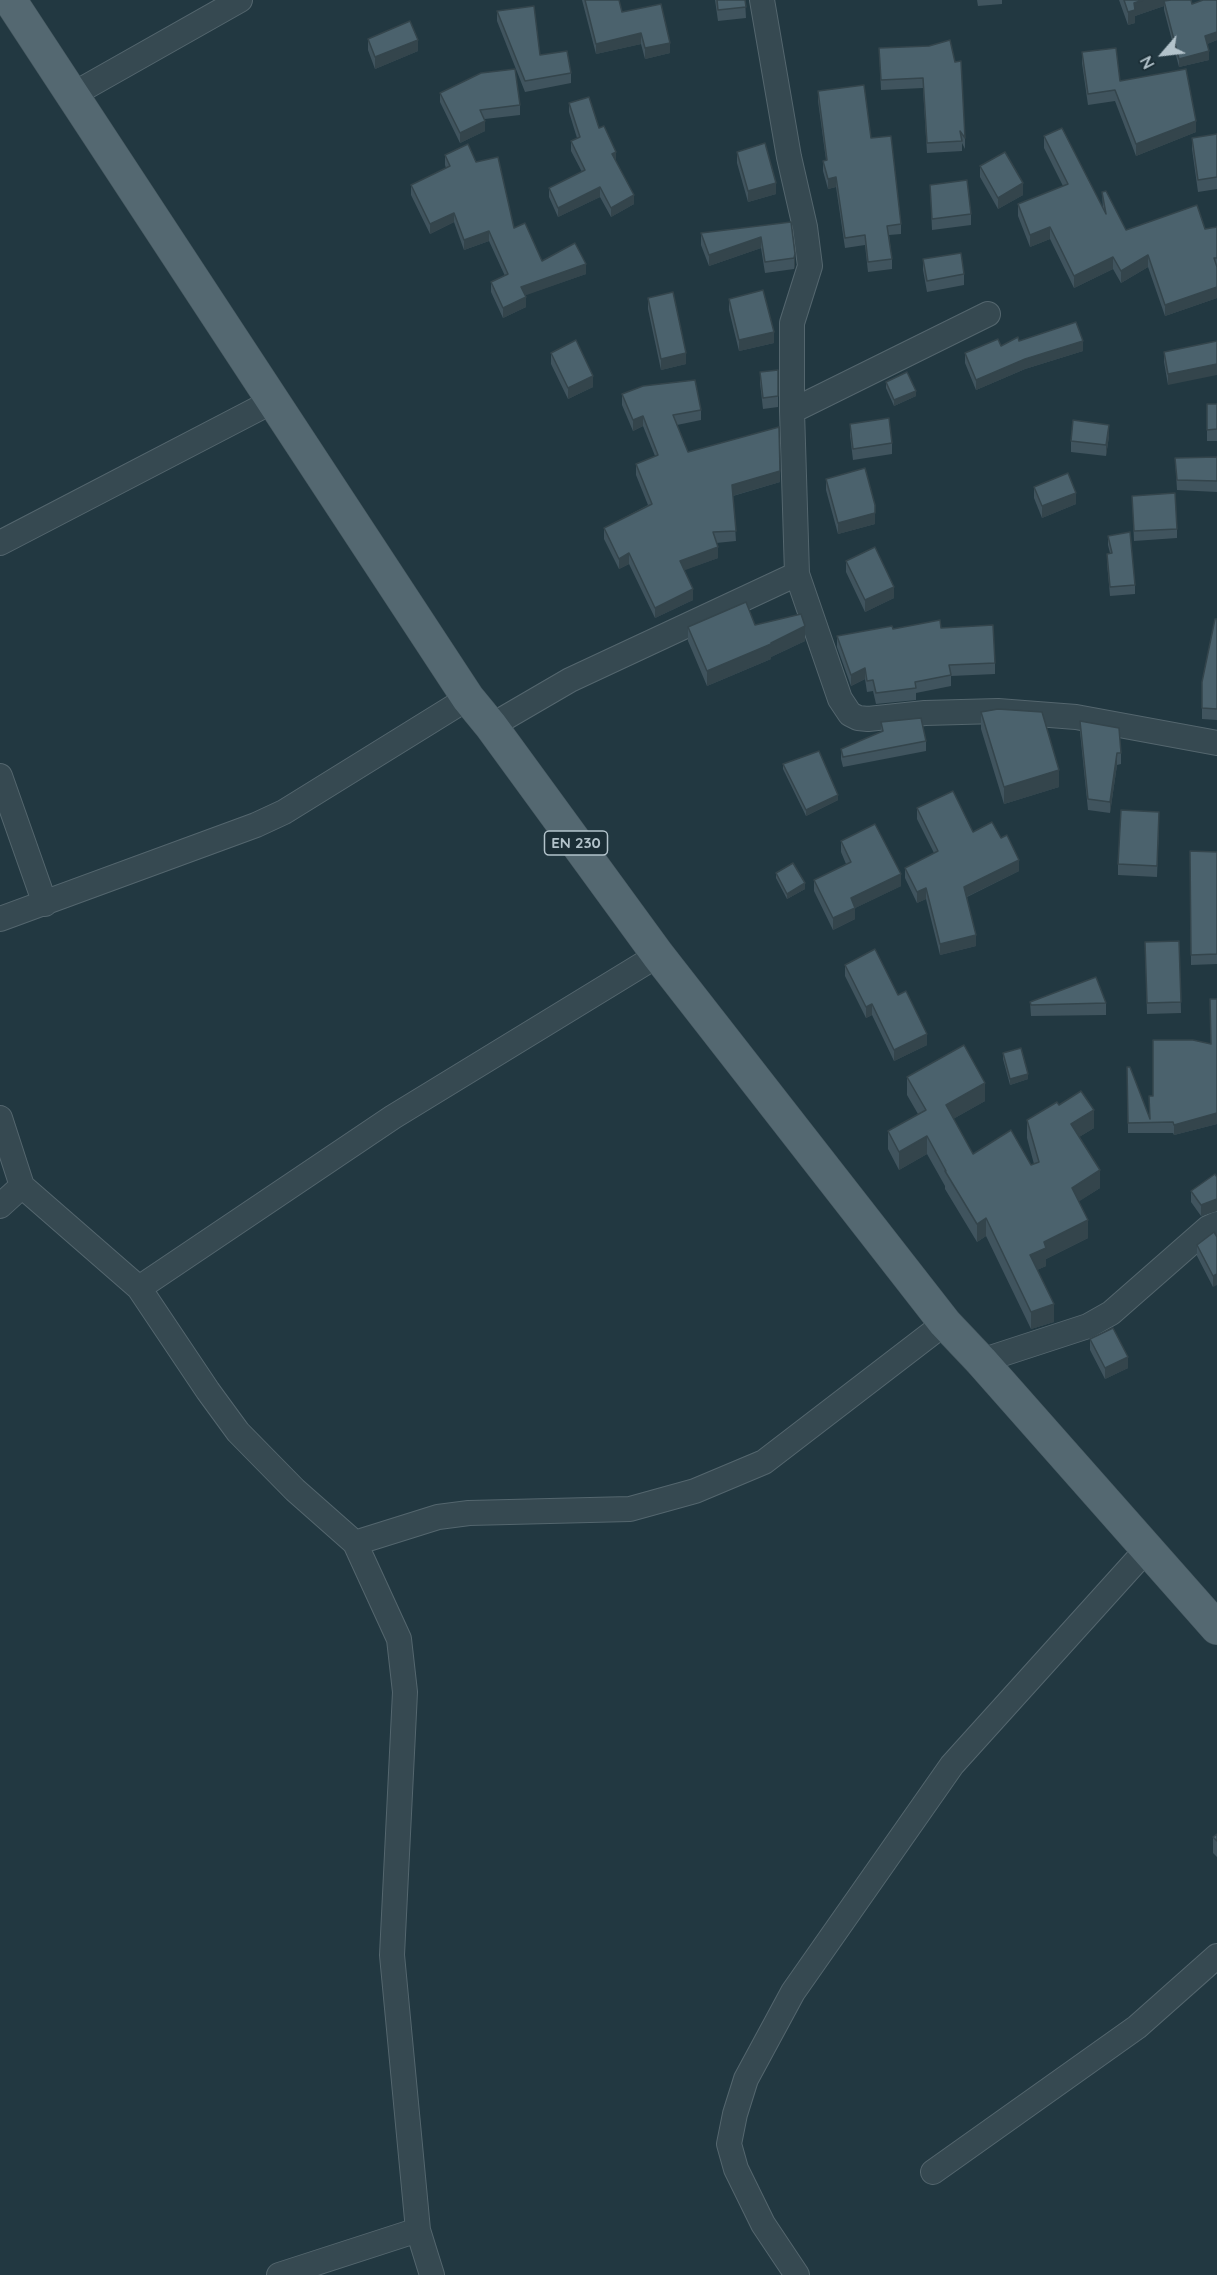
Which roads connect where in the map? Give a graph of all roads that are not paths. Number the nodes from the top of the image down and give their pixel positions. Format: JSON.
{"nodes":[{"id":1,"x":10,"y":0,"type":"edge"},
{"id":2,"x":240,"y":0,"type":"edge"},
{"id":3,"x":762,"y":0,"type":"edge"},
{"id":4,"x":72,"y":95,"type":"junction"},
{"id":5,"x":988,"y":315,"type":"dead end"},
{"id":6,"x":273,"y":401,"type":"junction"},
{"id":7,"x":792,"y":411,"type":"junction"},
{"id":8,"x":0,"y":543,"type":"edge"},
{"id":9,"x":797,"y":574,"type":"junction"},
{"id":10,"x":468,"y":698,"type":"junction"},
{"id":11,"x":491,"y":726,"type":"junction"},
{"id":12,"x":1217,"y":743,"type":"edge"},
{"id":13,"x":0,"y":776,"type":"edge"},
{"id":14,"x":45,"y":904,"type":"junction"},
{"id":15,"x":0,"y":919,"type":"edge"},
{"id":16,"x":658,"y":955,"type":"junction"},
{"id":17,"x":0,"y":1118,"type":"edge"},
{"id":18,"x":22,"y":1186,"type":"junction"},
{"id":19,"x":0,"y":1206,"type":"edge"},
{"id":20,"x":1217,"y":1224,"type":"edge"},
{"id":21,"x":139,"y":1288,"type":"junction"},
{"id":22,"x":945,"y":1323,"type":"junction"},
{"id":23,"x":981,"y":1361,"type":"junction"},
{"id":24,"x":355,"y":1543,"type":"junction"},
{"id":25,"x":1147,"y":1549,"type":"junction"},
{"id":26,"x":1217,"y":1628,"type":"edge"},
{"id":27,"x":1217,"y":1956,"type":"edge"},
{"id":28,"x":933,"y":2172,"type":"dead end"},
{"id":29,"x":418,"y":2230,"type":"junction"},
{"id":30,"x":279,"y":2275,"type":"edge"},
{"id":31,"x":432,"y":2275,"type":"edge"},
{"id":32,"x":797,"y":2275,"type":"edge"}],
"edges":[{"from":1,"to":4,"type":"main road","number":"EN 230"},
{"from":2,"to":4,"type":"street"},
{"from":3,"to":7,"type":"street"},
{"from":4,"to":6,"type":"main road","number":"EN 230"},
{"from":5,"to":7,"type":"street"},
{"from":6,"to":8,"type":"street"},
{"from":6,"to":10,"type":"main road","number":"EN 230"},
{"from":7,"to":9,"type":"street"},
{"from":9,"to":11,"type":"street"},
{"from":9,"to":12,"type":"street"},
{"from":10,"to":11,"type":"main road","number":"EN 230"},
{"from":10,"to":14,"type":"street"},
{"from":11,"to":16,"type":"main road","number":"EN 230"},
{"from":13,"to":14,"type":"street"},
{"from":14,"to":15,"type":"street"},
{"from":16,"to":21,"type":"street"},
{"from":16,"to":22,"type":"main road","number":"EN 230"},
{"from":17,"to":18,"type":"street"},
{"from":18,"to":19,"type":"street"},
{"from":18,"to":21,"type":"street"},
{"from":20,"to":23,"type":"street"},
{"from":21,"to":24,"type":"street"},
{"from":22,"to":23,"type":"main road","number":"EN 230"},
{"from":22,"to":24,"type":"street"},
{"from":23,"to":25,"type":"main road","number":"EN 230"},
{"from":24,"to":29,"type":"street"},
{"from":25,"to":26,"type":"main road","number":"EN 230"},
{"from":25,"to":32,"type":"street"},
{"from":27,"to":28,"type":"street"},
{"from":29,"to":30,"type":"street"},
{"from":29,"to":31,"type":"street"}]}
